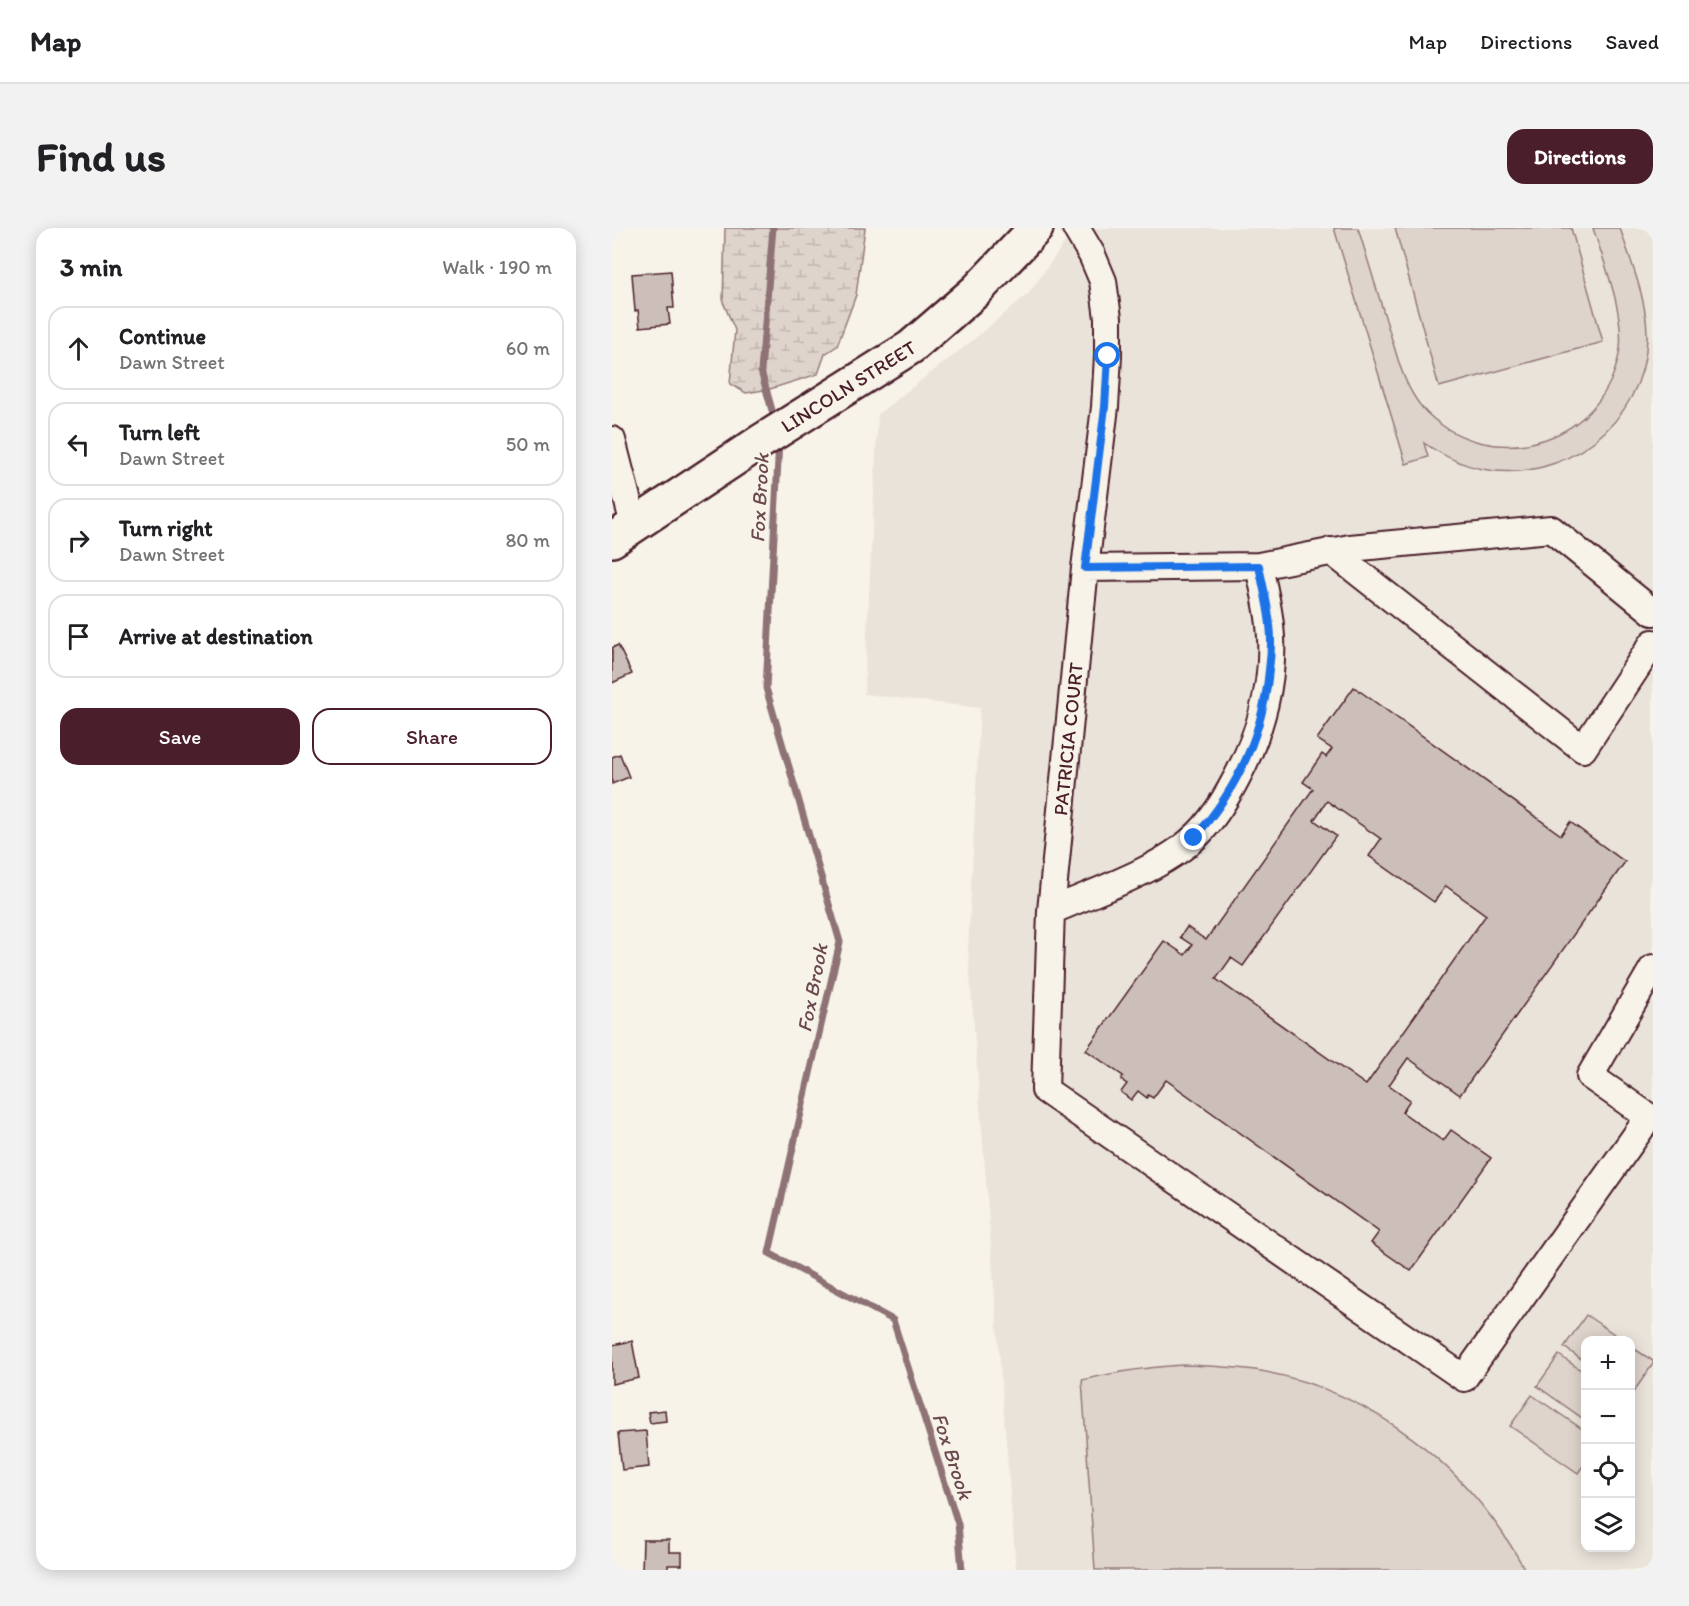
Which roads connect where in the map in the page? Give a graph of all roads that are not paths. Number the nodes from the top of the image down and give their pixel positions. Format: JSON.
{"nodes":[{"id":1,"x":1036,"y":228,"type":"edge"},
{"id":2,"x":1076,"y":228,"type":"edge"},
{"id":3,"x":612,"y":440,"type":"edge"},
{"id":4,"x":623,"y":532,"type":"edge"},
{"id":5,"x":1331,"y":551,"type":"junction"},
{"id":6,"x":1259,"y":566,"type":"junction"},
{"id":7,"x":1085,"y":568,"type":"junction"},
{"id":8,"x":1653,"y":612,"type":"edge"},
{"id":9,"x":1653,"y":643,"type":"edge"},
{"id":10,"x":1051,"y":911,"type":"junction"},
{"id":11,"x":1653,"y":968,"type":"edge"}],
"edges":[{"from":1,"to":4,"type":"main road","name":"LINCOLN STREET"},
{"from":2,"to":7,"type":"lane","name":"PATRICIA COURT"},
{"from":3,"to":4,"type":"lane"},
{"from":5,"to":6,"type":"lane"},
{"from":5,"to":8,"type":"lane"},
{"from":5,"to":9,"type":"lane"},
{"from":6,"to":7,"type":"lane"},
{"from":6,"to":10,"type":"lane"},
{"from":7,"to":10,"type":"lane","name":"PATRICIA COURT"},
{"from":10,"to":11,"type":"lane","name":"PATRICIA COURT"}]}
